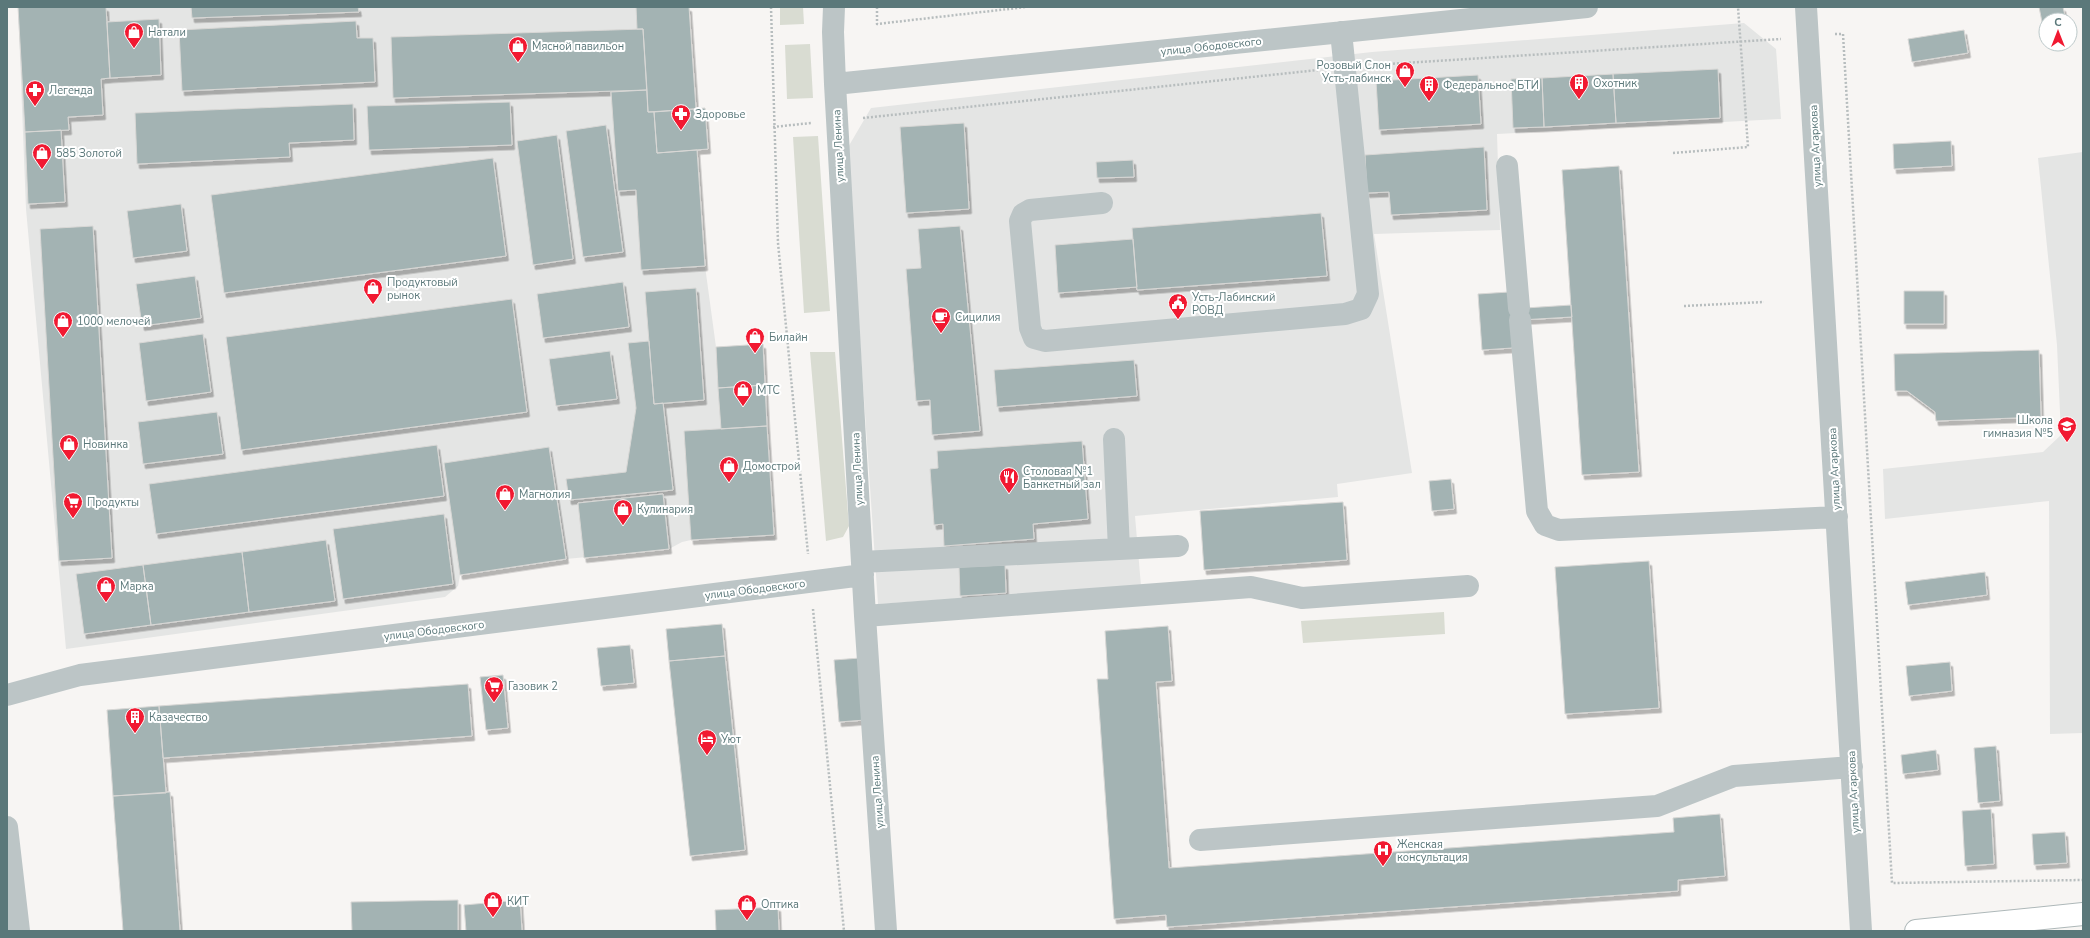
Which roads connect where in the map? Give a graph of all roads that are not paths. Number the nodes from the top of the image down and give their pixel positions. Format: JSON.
{"nodes":[{"id":1,"x":834,"y":7,"type":"edge"},
{"id":2,"x":1587,"y":7,"type":"edge"},
{"id":3,"x":1806,"y":7,"type":"edge"},
{"id":4,"x":1341,"y":32,"type":"junction"},
{"id":5,"x":835,"y":84,"type":"junction"},
{"id":6,"x":1507,"y":166,"type":"dead end"},
{"id":7,"x":1102,"y":203,"type":"dead end"},
{"id":8,"x":1114,"y":439,"type":"dead end"},
{"id":9,"x":1837,"y":517,"type":"junction"},
{"id":10,"x":1178,"y":546,"type":"dead end"},
{"id":11,"x":1119,"y":549,"type":"junction"},
{"id":12,"x":863,"y":568,"type":"junction"},
{"id":13,"x":1468,"y":586,"type":"dead end"},
{"id":14,"x":865,"y":616,"type":"junction"},
{"id":15,"x":7,"y":695,"type":"edge"},
{"id":16,"x":1852,"y":767,"type":"junction"},
{"id":17,"x":7,"y":827,"type":"edge"},
{"id":18,"x":1200,"y":840,"type":"dead end"},
{"id":19,"x":2083,"y":914,"type":"edge"},
{"id":20,"x":1959,"y":928,"type":"edge"},
{"id":21,"x":19,"y":931,"type":"edge"},
{"id":22,"x":886,"y":931,"type":"edge"},
{"id":23,"x":1861,"y":931,"type":"edge"},
{"id":24,"x":1916,"y":931,"type":"edge"}],
"edges":[{"from":1,"to":5,"type":"street","name":"улица Ленина"},
{"from":2,"to":4,"type":"street","name":"улица Ободовского"},
{"from":3,"to":9,"type":"street","name":"улица Агаркова"},
{"from":4,"to":5,"type":"street","name":"улица Ободовского"},
{"from":4,"to":7,"type":"street"},
{"from":5,"to":12,"type":"street","name":"улица Ленина"},
{"from":6,"to":9,"type":"street"},
{"from":8,"to":11,"type":"street"},
{"from":9,"to":16,"type":"street","name":"улица Агаркова"},
{"from":10,"to":11,"type":"street","name":"улица Ободовского"},
{"from":11,"to":12,"type":"street","name":"улица Ободовского"},
{"from":12,"to":14,"type":"street","name":"улица Ленина"},
{"from":12,"to":15,"type":"street","name":"улица Ободовского"},
{"from":13,"to":14,"type":"street"},
{"from":14,"to":22,"type":"street","name":"улица Ленина"},
{"from":16,"to":18,"type":"street"},
{"from":16,"to":23,"type":"street","name":"улица Агаркова"},
{"from":17,"to":21,"type":"street"},
{"from":19,"to":20,"type":"main road"},
{"from":20,"to":24,"type":"main road"}]}
